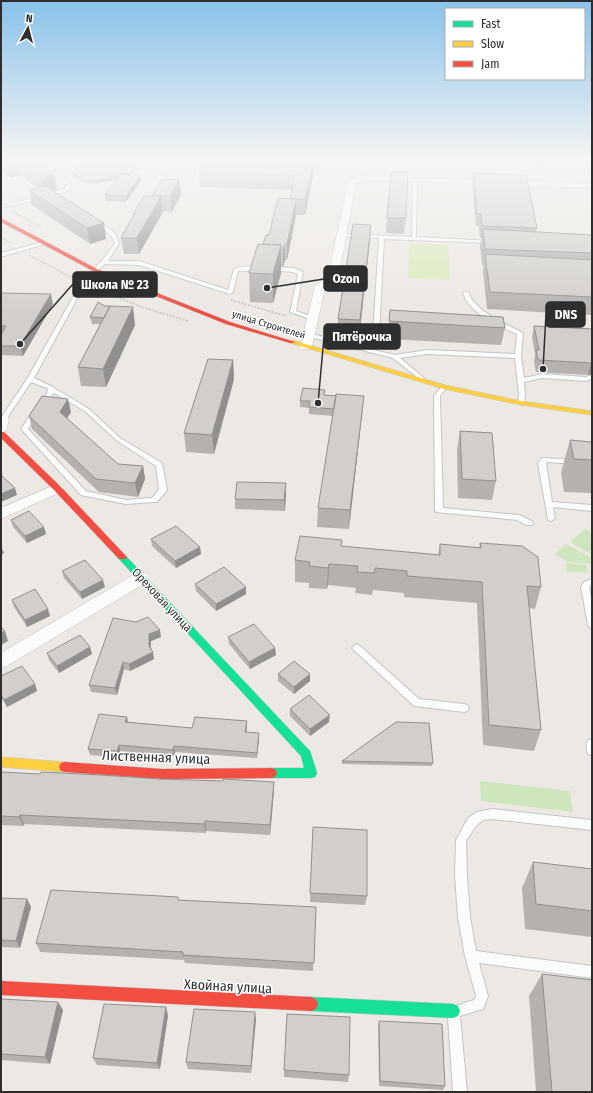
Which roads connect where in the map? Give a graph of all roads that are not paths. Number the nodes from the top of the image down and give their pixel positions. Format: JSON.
{"nodes":[{"id":1,"x":346,"y":213,"type":"edge"},
{"id":2,"x":414,"y":213,"type":"edge"},
{"id":3,"x":92,"y":219,"type":"edge"},
{"id":4,"x":1,"y":220,"type":"edge"},
{"id":5,"x":342,"y":235,"type":"junction"},
{"id":6,"x":382,"y":237,"type":"junction"},
{"id":7,"x":414,"y":238,"type":"junction"},
{"id":8,"x":499,"y":242,"type":"edge"},
{"id":9,"x":43,"y":243,"type":"junction"},
{"id":10,"x":1,"y":255,"type":"edge"},
{"id":11,"x":104,"y":262,"type":"junction"},
{"id":12,"x":95,"y":270,"type":"junction"},
{"id":13,"x":107,"y":275,"type":"junction"},
{"id":14,"x":466,"y":293,"type":"dead end"},
{"id":15,"x":312,"y":318,"type":"junction"},
{"id":16,"x":308,"y":335,"type":"junction"},
{"id":17,"x":306,"y":347,"type":"junction"},
{"id":18,"x":365,"y":350,"type":"junction"},
{"id":19,"x":518,"y":356,"type":"junction"},
{"id":20,"x":395,"y":357,"type":"junction"},
{"id":21,"x":592,"y":377,"type":"edge"},
{"id":22,"x":30,"y":379,"type":"junction"},
{"id":23,"x":521,"y":381,"type":"junction"},
{"id":24,"x":425,"y":382,"type":"junction"},
{"id":25,"x":444,"y":387,"type":"junction"},
{"id":26,"x":51,"y":390,"type":"junction"},
{"id":27,"x":521,"y":403,"type":"junction"},
{"id":28,"x":592,"y":413,"type":"edge"},
{"id":29,"x":2,"y":423,"type":"edge"},
{"id":30,"x":1,"y":434,"type":"edge"},
{"id":31,"x":592,"y":463,"type":"edge"},
{"id":32,"x":57,"y":488,"type":"junction"},
{"id":33,"x":549,"y":504,"type":"junction"},
{"id":34,"x":592,"y":508,"type":"edge"},
{"id":35,"x":1,"y":514,"type":"edge"},
{"id":36,"x":551,"y":518,"type":"dead end"},
{"id":37,"x":529,"y":523,"type":"dead end"},
{"id":38,"x":141,"y":578,"type":"junction"},
{"id":39,"x":592,"y":582,"type":"edge"},
{"id":40,"x":592,"y":625,"type":"edge"},
{"id":41,"x":357,"y":648,"type":"dead end"},
{"id":42,"x":1,"y":661,"type":"edge"},
{"id":43,"x":464,"y":708,"type":"dead end"},
{"id":44,"x":592,"y":743,"type":"edge"},
{"id":45,"x":592,"y":751,"type":"edge"},
{"id":46,"x":1,"y":762,"type":"edge"},
{"id":47,"x":311,"y":773,"type":"joint"},
{"id":48,"x":592,"y":826,"type":"edge"},
{"id":49,"x":471,"y":956,"type":"junction"},
{"id":50,"x":592,"y":972,"type":"edge"},
{"id":51,"x":1,"y":988,"type":"edge"},
{"id":52,"x":453,"y":1011,"type":"junction"},
{"id":53,"x":460,"y":1092,"type":"edge"}],
"edges":[{"from":1,"to":5,"type":"street"},
{"from":2,"to":7,"type":"lane"},
{"from":3,"to":11,"type":"lane"},
{"from":4,"to":9,"type":"street","name":"улица Строителей"},
{"from":5,"to":6,"type":"lane"},
{"from":5,"to":15,"type":"street"},
{"from":6,"to":7,"type":"lane"},
{"from":6,"to":18,"type":"lane"},
{"from":7,"to":8,"type":"lane"},
{"from":9,"to":10,"type":"lane"},
{"from":9,"to":12,"type":"street","name":"улица Строителей"},
{"from":11,"to":12,"type":"lane"},
{"from":11,"to":15,"type":"lane"},
{"from":12,"to":13,"type":"street","name":"улица Строителей"},
{"from":13,"to":17,"type":"street","name":"улица Строителей"},
{"from":13,"to":22,"type":"lane"},
{"from":14,"to":19,"type":"lane"},
{"from":15,"to":16,"type":"street"},
{"from":16,"to":17,"type":"street"},
{"from":16,"to":18,"type":"lane"},
{"from":17,"to":24,"type":"street","name":"улица Строителей"},
{"from":18,"to":20,"type":"lane"},
{"from":19,"to":20,"type":"lane"},
{"from":19,"to":23,"type":"lane"},
{"from":20,"to":24,"type":"lane"},
{"from":21,"to":23,"type":"lane"},
{"from":22,"to":26,"type":"lane"},
{"from":22,"to":29,"type":"lane"},
{"from":23,"to":27,"type":"lane"},
{"from":24,"to":25,"type":"street","name":"улица Строителей"},
{"from":25,"to":27,"type":"street","name":"улица Строителей"},
{"from":25,"to":37,"type":"lane"},
{"from":26,"to":26,"type":"lane"},
{"from":27,"to":28,"type":"street","name":"улица Строителей"},
{"from":30,"to":32,"type":"street","name":"Ореховая улица"},
{"from":31,"to":33,"type":"lane"},
{"from":32,"to":35,"type":"street"},
{"from":32,"to":38,"type":"street","name":"Ореховая улица"},
{"from":33,"to":34,"type":"lane"},
{"from":33,"to":36,"type":"lane"},
{"from":38,"to":42,"type":"street"},
{"from":38,"to":47,"type":"street","name":"Ореховая улица"},
{"from":39,"to":40,"type":"lane"},
{"from":41,"to":43,"type":"lane"},
{"from":44,"to":45,"type":"lane"},
{"from":46,"to":47,"type":"street","name":"Лиственная улица"},
{"from":48,"to":49,"type":"lane"},
{"from":49,"to":50,"type":"lane"},
{"from":49,"to":52,"type":"lane"},
{"from":51,"to":52,"type":"street","name":"Хвойная улица"},
{"from":52,"to":53,"type":"lane"}]}
